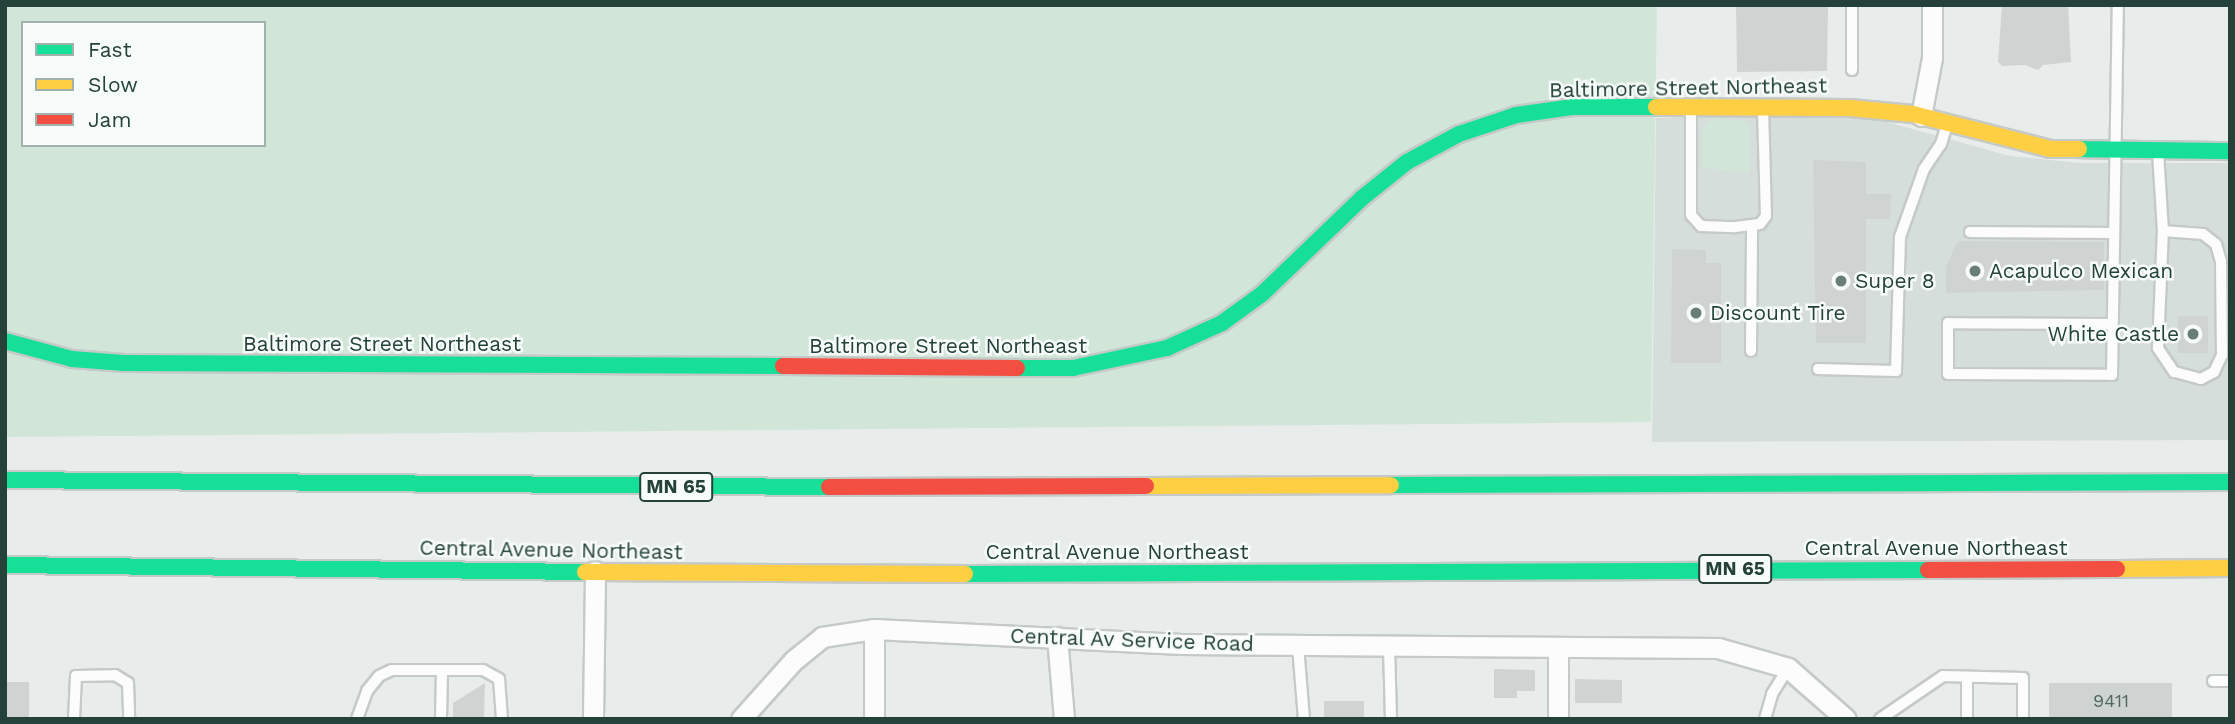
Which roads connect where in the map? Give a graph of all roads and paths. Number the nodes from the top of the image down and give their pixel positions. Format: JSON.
{"nodes":[{"id":1,"x":1852,"y":5,"type":"edge"},
{"id":2,"x":1932,"y":5,"type":"edge"},
{"id":3,"x":2118,"y":5,"type":"edge"},
{"id":4,"x":1852,"y":70,"type":"dead end"},
{"id":5,"x":1692,"y":106,"type":"junction"},
{"id":6,"x":1763,"y":107,"type":"junction"},
{"id":7,"x":1921,"y":116,"type":"junction"},
{"id":8,"x":1947,"y":123,"type":"junction"},
{"id":9,"x":2116,"y":151,"type":"junction"},
{"id":10,"x":2158,"y":151,"type":"junction"},
{"id":11,"x":2230,"y":151,"type":"edge"},
{"id":12,"x":1752,"y":225,"type":"junction"},
{"id":13,"x":2163,"y":231,"type":"junction"},
{"id":14,"x":1970,"y":232,"type":"dead end"},
{"id":15,"x":2114,"y":233,"type":"junction"},
{"id":16,"x":2225,"y":261,"type":"edge"},
{"id":17,"x":2112,"y":324,"type":"junction"},
{"id":18,"x":5,"y":341,"type":"edge"},
{"id":19,"x":1751,"y":351,"type":"dead end"},
{"id":20,"x":1818,"y":369,"type":"dead end"},
{"id":21,"x":5,"y":480,"type":"edge"},
{"id":22,"x":2230,"y":482,"type":"edge"},
{"id":23,"x":5,"y":565,"type":"edge"},
{"id":24,"x":2230,"y":568,"type":"edge"},
{"id":25,"x":595,"y":571,"type":"junction"},
{"id":26,"x":874,"y":629,"type":"junction"},
{"id":27,"x":1057,"y":636,"type":"junction"},
{"id":28,"x":1298,"y":646,"type":"junction"},
{"id":29,"x":1389,"y":647,"type":"junction"},
{"id":30,"x":1558,"y":650,"type":"junction"},
{"id":31,"x":1788,"y":668,"type":"junction"},
{"id":32,"x":442,"y":670,"type":"junction"},
{"id":33,"x":1966,"y":677,"type":"junction"},
{"id":34,"x":2213,"y":681,"type":"dead end"},
{"id":35,"x":2230,"y":681,"type":"edge"},
{"id":36,"x":74,"y":719,"type":"edge"},
{"id":37,"x":129,"y":719,"type":"edge"},
{"id":38,"x":356,"y":719,"type":"edge"},
{"id":39,"x":441,"y":719,"type":"edge"},
{"id":40,"x":502,"y":719,"type":"edge"},
{"id":41,"x":593,"y":719,"type":"edge"},
{"id":42,"x":741,"y":719,"type":"edge"},
{"id":43,"x":874,"y":719,"type":"edge"},
{"id":44,"x":1063,"y":719,"type":"edge"},
{"id":45,"x":1304,"y":719,"type":"edge"},
{"id":46,"x":1391,"y":719,"type":"edge"},
{"id":47,"x":1558,"y":719,"type":"edge"},
{"id":48,"x":1765,"y":719,"type":"edge"},
{"id":49,"x":1846,"y":719,"type":"edge"},
{"id":50,"x":1880,"y":719,"type":"edge"},
{"id":51,"x":1967,"y":719,"type":"edge"},
{"id":52,"x":2023,"y":719,"type":"edge"}],
"edges":[{"from":1,"to":4,"type":"lane"},
{"from":2,"to":7,"type":"street"},
{"from":3,"to":9,"type":"lane"},
{"from":5,"to":6,"type":"main road","name":"Baltimore Street Northeast"},
{"from":5,"to":12,"type":"lane"},
{"from":5,"to":18,"type":"main road","name":"Baltimore Street Northeast"},
{"from":6,"to":7,"type":"main road","name":"Baltimore Street Northeast"},
{"from":6,"to":12,"type":"lane"},
{"from":7,"to":8,"type":"main road","name":"Baltimore Street Northeast"},
{"from":8,"to":9,"type":"main road","name":"Baltimore Street Northeast"},
{"from":8,"to":20,"type":"lane"},
{"from":9,"to":10,"type":"main road","name":"Baltimore Street Northeast"},
{"from":9,"to":15,"type":"lane"},
{"from":10,"to":11,"type":"main road","name":"Baltimore Street Northeast"},
{"from":10,"to":13,"type":"lane"},
{"from":12,"to":19,"type":"lane"},
{"from":13,"to":16,"type":"lane"},
{"from":13,"to":16,"type":"lane"},
{"from":14,"to":15,"type":"lane"},
{"from":15,"to":17,"type":"lane"},
{"from":17,"to":17,"type":"lane"},
{"from":21,"to":22,"type":"main road","number":"MN 65"},
{"from":23,"to":25,"type":"main road","name":"Central Avenue Northeast","number":"MN 65"},
{"from":24,"to":25,"type":"main road","name":"Central Avenue Northeast","number":"MN 65"},
{"from":25,"to":41,"type":"street"},
{"from":26,"to":27,"type":"street","name":"Central Av Service Road"},
{"from":26,"to":42,"type":"street","name":"Central Av Service Road"},
{"from":26,"to":43,"type":"street"},
{"from":27,"to":28,"type":"street","name":"Central Av Service Road"},
{"from":27,"to":44,"type":"street"},
{"from":28,"to":29,"type":"street","name":"Central Av Service Road"},
{"from":28,"to":45,"type":"lane"},
{"from":29,"to":30,"type":"street","name":"Central Av Service Road"},
{"from":29,"to":46,"type":"lane"},
{"from":30,"to":31,"type":"street","name":"Central Av Service Road"},
{"from":30,"to":47,"type":"street"},
{"from":31,"to":48,"type":"lane"},
{"from":31,"to":49,"type":"street"},
{"from":32,"to":38,"type":"lane"},
{"from":32,"to":39,"type":"lane"},
{"from":32,"to":40,"type":"lane"},
{"from":33,"to":50,"type":"lane"},
{"from":33,"to":51,"type":"lane"},
{"from":33,"to":52,"type":"lane"},
{"from":34,"to":35,"type":"lane"},
{"from":36,"to":37,"type":"lane"}]}
